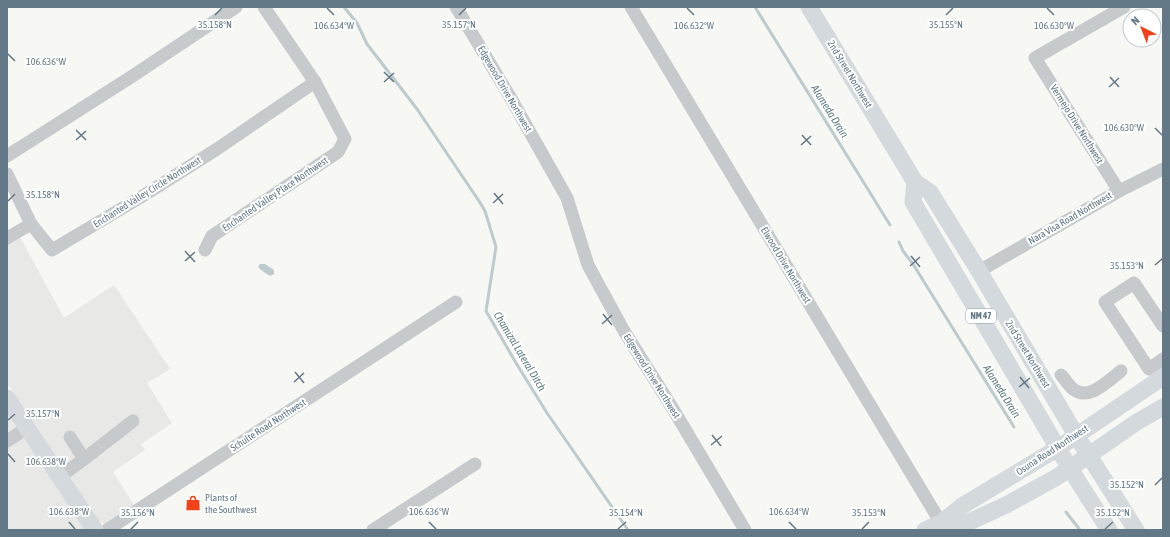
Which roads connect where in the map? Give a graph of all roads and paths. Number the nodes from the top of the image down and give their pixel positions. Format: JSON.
{"nodes":[{"id":1,"x":236,"y":7,"type":"edge"},
{"id":2,"x":264,"y":7,"type":"edge"},
{"id":3,"x":456,"y":7,"type":"edge"},
{"id":4,"x":631,"y":7,"type":"edge"},
{"id":5,"x":809,"y":7,"type":"edge"},
{"id":6,"x":1124,"y":7,"type":"edge"},
{"id":7,"x":315,"y":82,"type":"junction"},
{"id":8,"x":7,"y":156,"type":"edge"},
{"id":9,"x":1163,"y":168,"type":"edge"},
{"id":10,"x":7,"y":174,"type":"edge"},
{"id":11,"x":915,"y":182,"type":"junction"},
{"id":12,"x":1119,"y":191,"type":"junction"},
{"id":13,"x":31,"y":224,"type":"junction"},
{"id":14,"x":7,"y":238,"type":"edge"},
{"id":15,"x":205,"y":250,"type":"dead end"},
{"id":16,"x":979,"y":271,"type":"junction"},
{"id":17,"x":456,"y":302,"type":"dead end"},
{"id":18,"x":1161,"y":320,"type":"edge"},
{"id":19,"x":1163,"y":359,"type":"edge"},
{"id":20,"x":1122,"y":371,"type":"dead end"},
{"id":21,"x":1061,"y":375,"type":"dead end"},
{"id":22,"x":1163,"y":377,"type":"edge"},
{"id":23,"x":7,"y":398,"type":"edge"},
{"id":24,"x":1163,"y":407,"type":"edge"},
{"id":25,"x":132,"y":421,"type":"dead end"},
{"id":26,"x":27,"y":428,"type":"junction"},
{"id":27,"x":1076,"y":435,"type":"junction"},
{"id":28,"x":70,"y":437,"type":"dead end"},
{"id":29,"x":7,"y":441,"type":"edge"},
{"id":30,"x":1058,"y":448,"type":"junction"},
{"id":31,"x":1088,"y":455,"type":"junction"},
{"id":32,"x":84,"y":459,"type":"junction"},
{"id":33,"x":474,"y":464,"type":"dead end"},
{"id":34,"x":1069,"y":467,"type":"junction"},
{"id":35,"x":60,"y":477,"type":"junction"},
{"id":36,"x":941,"y":523,"type":"junction"},
{"id":37,"x":96,"y":530,"type":"edge"},
{"id":38,"x":107,"y":530,"type":"edge"},
{"id":39,"x":373,"y":530,"type":"edge"},
{"id":40,"x":745,"y":530,"type":"edge"},
{"id":41,"x":925,"y":530,"type":"edge"},
{"id":42,"x":1109,"y":530,"type":"edge"},
{"id":43,"x":1136,"y":530,"type":"edge"}],
"edges":[{"from":1,"to":8,"type":"street"},
{"from":2,"to":7,"type":"street"},
{"from":3,"to":40,"type":"street","name":"Edgewood Drive Northwest"},
{"from":4,"to":36,"type":"street","name":"Elwood Drive Northwest"},
{"from":5,"to":11,"type":"main road","name":"2nd Street Northwest","number":"NM 47"},
{"from":6,"to":12,"type":"street","name":"Vermejo Drive Northwest"},
{"from":7,"to":13,"type":"street","name":"Enchanted Valley Circle Northwest"},
{"from":7,"to":15,"type":"street","name":"Enchanted Valley Place Northwest"},
{"from":9,"to":12,"type":"street","name":"Nara Visa Road Northwest"},
{"from":10,"to":13,"type":"street","name":"Enchanted Valley Circle Northwest"},
{"from":11,"to":16,"type":"main road","name":"2nd Street Northwest","number":"NM 47"},
{"from":11,"to":30,"type":"main road","number":"NM 47"},
{"from":12,"to":16,"type":"street","name":"Nara Visa Road Northwest"},
{"from":13,"to":14,"type":"street"},
{"from":16,"to":27,"type":"main road","name":"2nd Street Northwest","number":"NM 47"},
{"from":17,"to":38,"type":"street","name":"Schulte Road Northwest"},
{"from":18,"to":19,"type":"street"},
{"from":20,"to":21,"type":"street"},
{"from":22,"to":27,"type":"main road","name":"Osuna Road Northwest"},
{"from":23,"to":26,"type":"main road"},
{"from":24,"to":31,"type":"main road","name":"Osuna Road Northwest"},
{"from":25,"to":32,"type":"street"},
{"from":26,"to":29,"type":"street"},
{"from":26,"to":35,"type":"main road"},
{"from":27,"to":30,"type":"main road","name":"Osuna Road Northwest"},
{"from":27,"to":31,"type":"main road","name":"2nd Street Northwest","number":"NM 47"},
{"from":28,"to":32,"type":"street"},
{"from":30,"to":34,"type":"main road","number":"NM 47"},
{"from":30,"to":36,"type":"main road","name":"Osuna Road Northwest"},
{"from":31,"to":34,"type":"main road","name":"Osuna Road Northwest"},
{"from":31,"to":43,"type":"main road","name":"2nd Street Northwest","number":"NM 47"},
{"from":32,"to":35,"type":"street"},
{"from":33,"to":39,"type":"street"},
{"from":34,"to":36,"type":"main road","name":"Osuna Road Northwest"},
{"from":34,"to":42,"type":"main road","number":"NM 47"},
{"from":35,"to":37,"type":"main road"},
{"from":36,"to":41,"type":"main road","name":"Osuna Road Northwest"}]}
